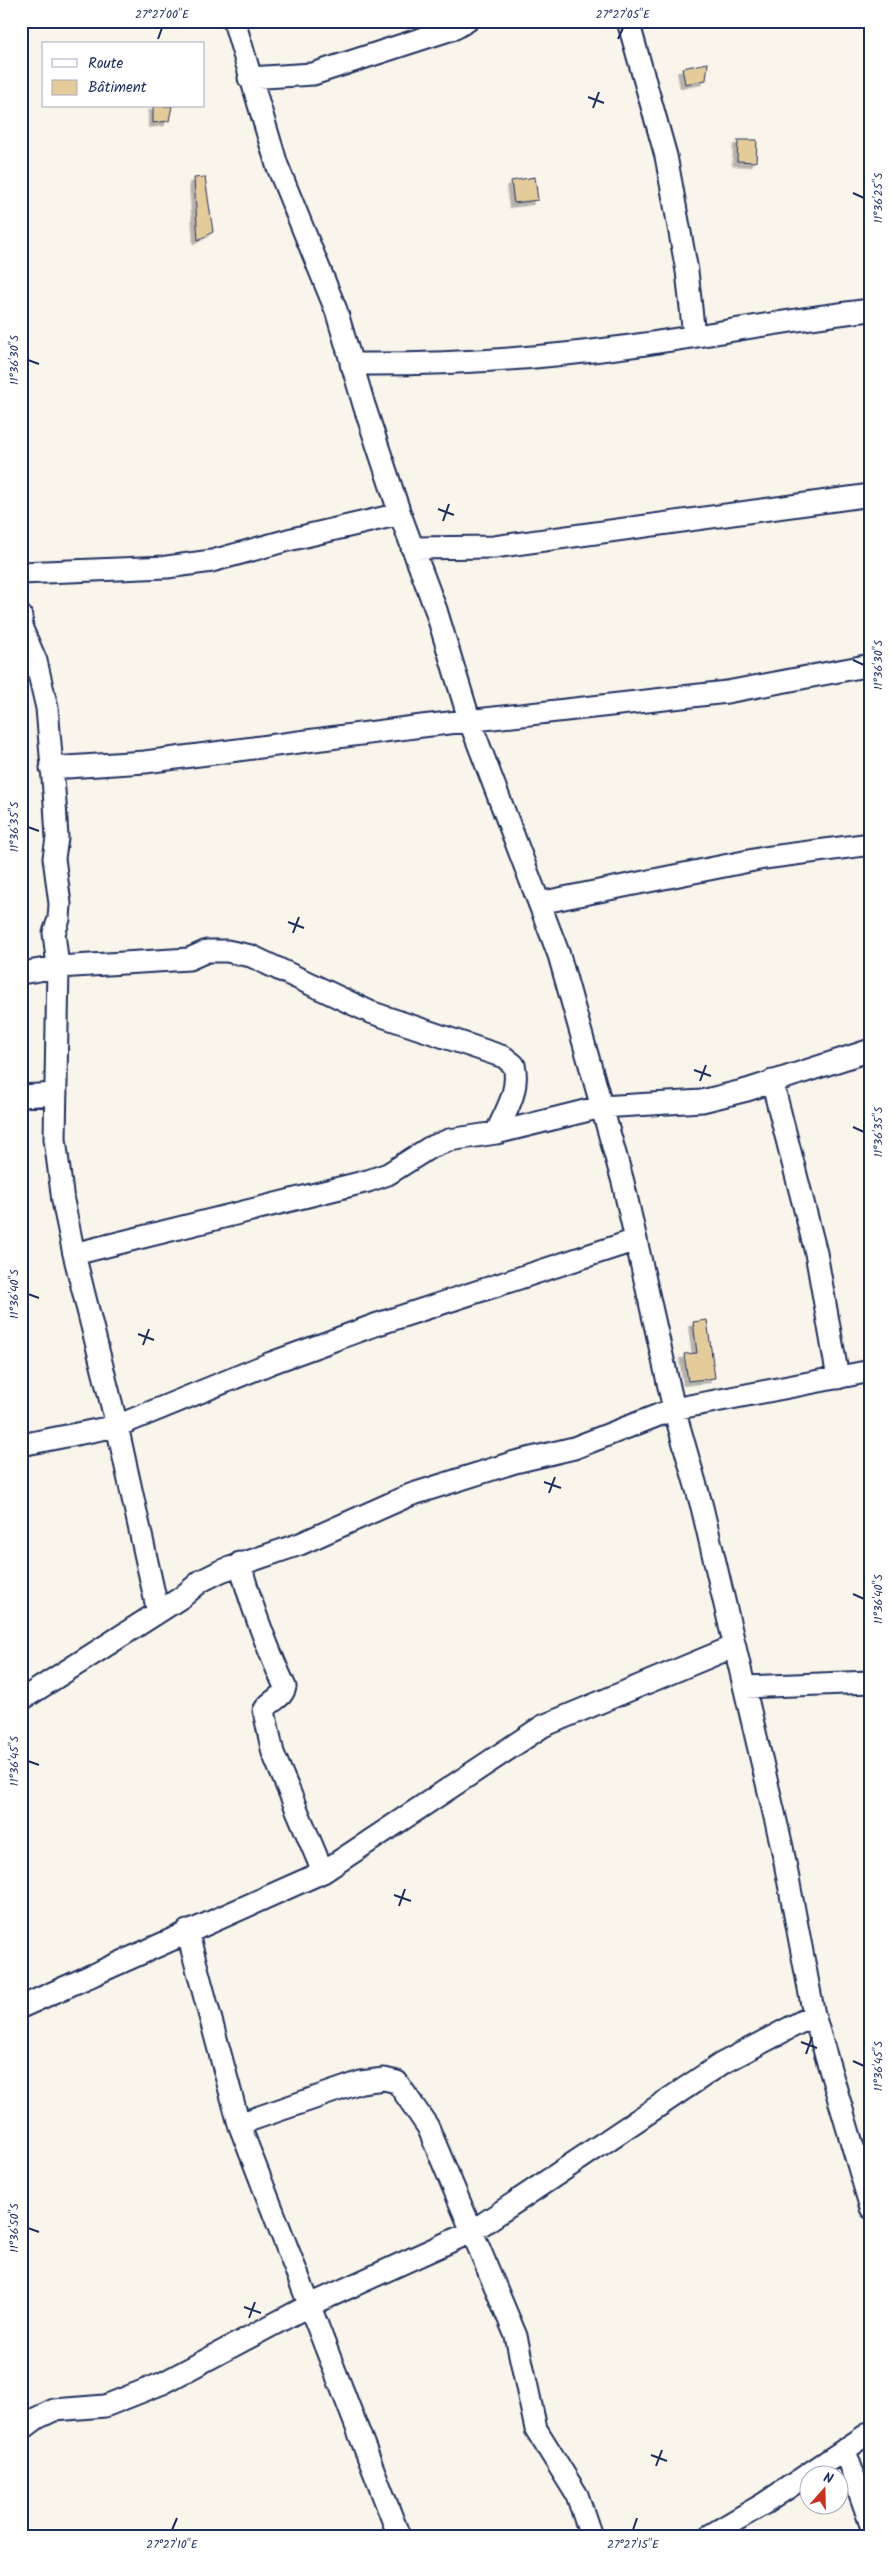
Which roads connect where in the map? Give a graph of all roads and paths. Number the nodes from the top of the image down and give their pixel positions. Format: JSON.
{"nodes":[{"id":1,"x":234,"y":21,"type":"edge"},
{"id":2,"x":467,"y":21,"type":"edge"},
{"id":3,"x":628,"y":21,"type":"edge"},
{"id":4,"x":249,"y":78,"type":"junction"},
{"id":5,"x":871,"y":310,"type":"edge"},
{"id":6,"x":694,"y":336,"type":"junction"},
{"id":7,"x":351,"y":364,"type":"junction"},
{"id":8,"x":871,"y":495,"type":"edge"},
{"id":9,"x":400,"y":514,"type":"junction"},
{"id":10,"x":412,"y":548,"type":"junction"},
{"id":11,"x":21,"y":573,"type":"edge"},
{"id":12,"x":21,"y":616,"type":"edge"},
{"id":13,"x":871,"y":665,"type":"edge"},
{"id":14,"x":470,"y":722,"type":"junction"},
{"id":15,"x":51,"y":768,"type":"junction"},
{"id":16,"x":871,"y":844,"type":"edge"},
{"id":17,"x":539,"y":903,"type":"junction"},
{"id":18,"x":58,"y":967,"type":"junction"},
{"id":19,"x":21,"y":973,"type":"edge"},
{"id":20,"x":871,"y":1050,"type":"edge"},
{"id":21,"x":772,"y":1081,"type":"junction"},
{"id":22,"x":56,"y":1094,"type":"junction"},
{"id":23,"x":21,"y":1096,"type":"edge"},
{"id":24,"x":601,"y":1107,"type":"junction"},
{"id":25,"x":496,"y":1133,"type":"junction"},
{"id":26,"x":636,"y":1240,"type":"junction"},
{"id":27,"x":74,"y":1254,"type":"junction"},
{"id":28,"x":871,"y":1371,"type":"edge"},
{"id":29,"x":838,"y":1378,"type":"junction"},
{"id":30,"x":674,"y":1409,"type":"junction"},
{"id":31,"x":117,"y":1426,"type":"junction"},
{"id":32,"x":21,"y":1445,"type":"edge"},
{"id":33,"x":240,"y":1563,"type":"junction"},
{"id":34,"x":158,"y":1612,"type":"junction"},
{"id":35,"x":735,"y":1646,"type":"junction"},
{"id":36,"x":871,"y":1682,"type":"edge"},
{"id":37,"x":745,"y":1687,"type":"junction"},
{"id":38,"x":21,"y":1700,"type":"edge"},
{"id":39,"x":323,"y":1872,"type":"junction"},
{"id":40,"x":187,"y":1931,"type":"junction"},
{"id":41,"x":21,"y":2007,"type":"edge"},
{"id":42,"x":814,"y":2015,"type":"junction"},
{"id":43,"x":239,"y":2124,"type":"junction"},
{"id":44,"x":871,"y":2208,"type":"edge"},
{"id":45,"x":471,"y":2232,"type":"junction"},
{"id":46,"x":308,"y":2306,"type":"junction"},
{"id":47,"x":21,"y":2430,"type":"edge"},
{"id":48,"x":871,"y":2432,"type":"edge"},
{"id":49,"x":845,"y":2451,"type":"junction"},
{"id":50,"x":871,"y":2525,"type":"edge"},
{"id":51,"x":399,"y":2536,"type":"edge"},
{"id":52,"x":591,"y":2536,"type":"edge"},
{"id":53,"x":709,"y":2536,"type":"edge"}],
"edges":[{"from":1,"to":4,"type":"street"},
{"from":2,"to":4,"type":"street"},
{"from":3,"to":6,"type":"street"},
{"from":4,"to":7,"type":"street"},
{"from":5,"to":6,"type":"street"},
{"from":6,"to":7,"type":"street"},
{"from":7,"to":9,"type":"street"},
{"from":8,"to":10,"type":"street"},
{"from":9,"to":10,"type":"street"},
{"from":9,"to":11,"type":"street"},
{"from":10,"to":14,"type":"street"},
{"from":12,"to":15,"type":"street"},
{"from":13,"to":14,"type":"street"},
{"from":14,"to":15,"type":"street"},
{"from":14,"to":17,"type":"street"},
{"from":15,"to":18,"type":"street"},
{"from":16,"to":17,"type":"street"},
{"from":17,"to":24,"type":"street"},
{"from":18,"to":19,"type":"street"},
{"from":18,"to":22,"type":"street"},
{"from":18,"to":25,"type":"street"},
{"from":20,"to":21,"type":"street"},
{"from":21,"to":24,"type":"street"},
{"from":21,"to":29,"type":"street"},
{"from":22,"to":23,"type":"street"},
{"from":22,"to":27,"type":"street"},
{"from":24,"to":25,"type":"street"},
{"from":24,"to":26,"type":"street"},
{"from":25,"to":27,"type":"street"},
{"from":26,"to":30,"type":"street"},
{"from":26,"to":31,"type":"street"},
{"from":27,"to":31,"type":"street"},
{"from":28,"to":29,"type":"street"},
{"from":29,"to":30,"type":"street"},
{"from":30,"to":33,"type":"street"},
{"from":30,"to":35,"type":"street"},
{"from":31,"to":32,"type":"street"},
{"from":31,"to":34,"type":"street"},
{"from":33,"to":34,"type":"street"},
{"from":33,"to":39,"type":"street"},
{"from":34,"to":38,"type":"street"},
{"from":35,"to":37,"type":"street"},
{"from":35,"to":39,"type":"street"},
{"from":36,"to":37,"type":"street"},
{"from":37,"to":42,"type":"street"},
{"from":39,"to":40,"type":"street"},
{"from":40,"to":41,"type":"street"},
{"from":40,"to":43,"type":"street"},
{"from":42,"to":44,"type":"street"},
{"from":42,"to":45,"type":"street"},
{"from":43,"to":45,"type":"street"},
{"from":43,"to":46,"type":"street"},
{"from":45,"to":46,"type":"street"},
{"from":45,"to":52,"type":"street"},
{"from":46,"to":47,"type":"street"},
{"from":46,"to":51,"type":"street"},
{"from":48,"to":49,"type":"street"},
{"from":49,"to":50,"type":"street"},
{"from":49,"to":53,"type":"street"}]}
